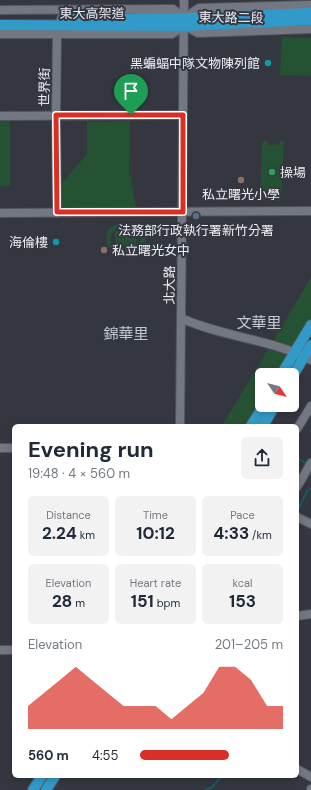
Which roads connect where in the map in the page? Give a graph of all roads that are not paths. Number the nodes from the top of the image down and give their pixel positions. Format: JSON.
{"nodes":[{"id":1,"x":56,"y":0,"type":"edge"},
{"id":2,"x":184,"y":0,"type":"edge"},
{"id":3,"x":311,"y":5,"type":"edge"},
{"id":4,"x":56,"y":9,"type":"junction"},
{"id":5,"x":0,"y":10,"type":"edge"},
{"id":6,"x":311,"y":13,"type":"edge"},
{"id":7,"x":0,"y":19,"type":"edge"},
{"id":8,"x":311,"y":20,"type":"edge"},
{"id":9,"x":184,"y":22,"type":"junction"},
{"id":10,"x":0,"y":26,"type":"edge"},
{"id":11,"x":311,"y":30,"type":"edge"},
{"id":12,"x":0,"y":34,"type":"edge"},
{"id":13,"x":57,"y":34,"type":"junction"},
{"id":14,"x":56,"y":115,"type":"junction"},
{"id":15,"x":183,"y":115,"type":"junction"},
{"id":16,"x":0,"y":116,"type":"edge"},
{"id":17,"x":311,"y":210,"type":"edge"},
{"id":18,"x":57,"y":212,"type":"junction"},
{"id":19,"x":183,"y":212,"type":"junction"},
{"id":20,"x":0,"y":213,"type":"edge"},
{"id":21,"x":181,"y":318,"type":"junction"},
{"id":22,"x":311,"y":325,"type":"edge"},
{"id":23,"x":311,"y":345,"type":"edge"},
{"id":24,"x":303,"y":356,"type":"edge"},
{"id":25,"x":289,"y":368,"type":"edge"},
{"id":26,"x":297,"y":368,"type":"edge"},
{"id":27,"x":311,"y":406,"type":"edge"},
{"id":28,"x":260,"y":412,"type":"edge"},
{"id":29,"x":271,"y":412,"type":"edge"},
{"id":30,"x":180,"y":424,"type":"edge"},
{"id":31,"x":252,"y":424,"type":"edge"},
{"id":32,"x":264,"y":424,"type":"edge"},
{"id":33,"x":299,"y":426,"type":"edge"},
{"id":34,"x":0,"y":448,"type":"edge"},
{"id":35,"x":12,"y":448,"type":"edge"},
{"id":36,"x":310,"y":465,"type":"edge"},
{"id":37,"x":299,"y":484,"type":"edge"},
{"id":38,"x":299,"y":518,"type":"edge"},
{"id":39,"x":311,"y":524,"type":"edge"},
{"id":40,"x":311,"y":614,"type":"edge"},
{"id":41,"x":299,"y":616,"type":"edge"},
{"id":42,"x":0,"y":650,"type":"edge"},
{"id":43,"x":12,"y":650,"type":"edge"},
{"id":44,"x":299,"y":770,"type":"edge"},
{"id":45,"x":311,"y":777,"type":"edge"},
{"id":46,"x":41,"y":778,"type":"edge"},
{"id":47,"x":54,"y":778,"type":"edge"},
{"id":48,"x":34,"y":790,"type":"edge"},
{"id":49,"x":46,"y":790,"type":"edge"}],
"edges":[{"from":1,"to":4,"type":"street"},
{"from":2,"to":9,"type":"street","name":"北大路"},
{"from":3,"to":9,"type":"street","name":"東大路二段"},
{"from":4,"to":5,"type":"street"},
{"from":4,"to":9,"type":"street"},
{"from":6,"to":9,"type":"main road","name":"東大路二段"},
{"from":7,"to":9,"type":"main road","name":"東大高架道"},
{"from":8,"to":9,"type":"main road","name":"東大路二段"},
{"from":9,"to":10,"type":"main road","name":"東大高架道"},
{"from":9,"to":11,"type":"street","name":"東大路二段"},
{"from":9,"to":13,"type":"street"},
{"from":9,"to":15,"type":"street","name":"北大路"},
{"from":12,"to":13,"type":"street"},
{"from":13,"to":14,"type":"street","name":"世界街"},
{"from":14,"to":15,"type":"street"},
{"from":14,"to":16,"type":"street"},
{"from":14,"to":18,"type":"street","name":"世界街"},
{"from":15,"to":19,"type":"street","name":"北大路"},
{"from":17,"to":19,"type":"street"},
{"from":18,"to":19,"type":"street"},
{"from":18,"to":20,"type":"street"},
{"from":19,"to":21,"type":"street","name":"北大路"},
{"from":21,"to":24,"type":"street"},
{"from":21,"to":30,"type":"street","name":"北大路"},
{"from":22,"to":24,"type":"main road"},
{"from":23,"to":24,"type":"main road"},
{"from":24,"to":25,"type":"main road"},
{"from":24,"to":26,"type":"main road"},
{"from":27,"to":33,"type":"street"},
{"from":28,"to":31,"type":"main road"},
{"from":29,"to":32,"type":"main road"},
{"from":34,"to":35,"type":"street"},
{"from":36,"to":37,"type":"street"},
{"from":38,"to":39,"type":"street"},
{"from":40,"to":41,"type":"street"},
{"from":42,"to":43,"type":"street"},
{"from":44,"to":45,"type":"street"},
{"from":46,"to":48,"type":"main road"},
{"from":47,"to":49,"type":"main road"}]}
